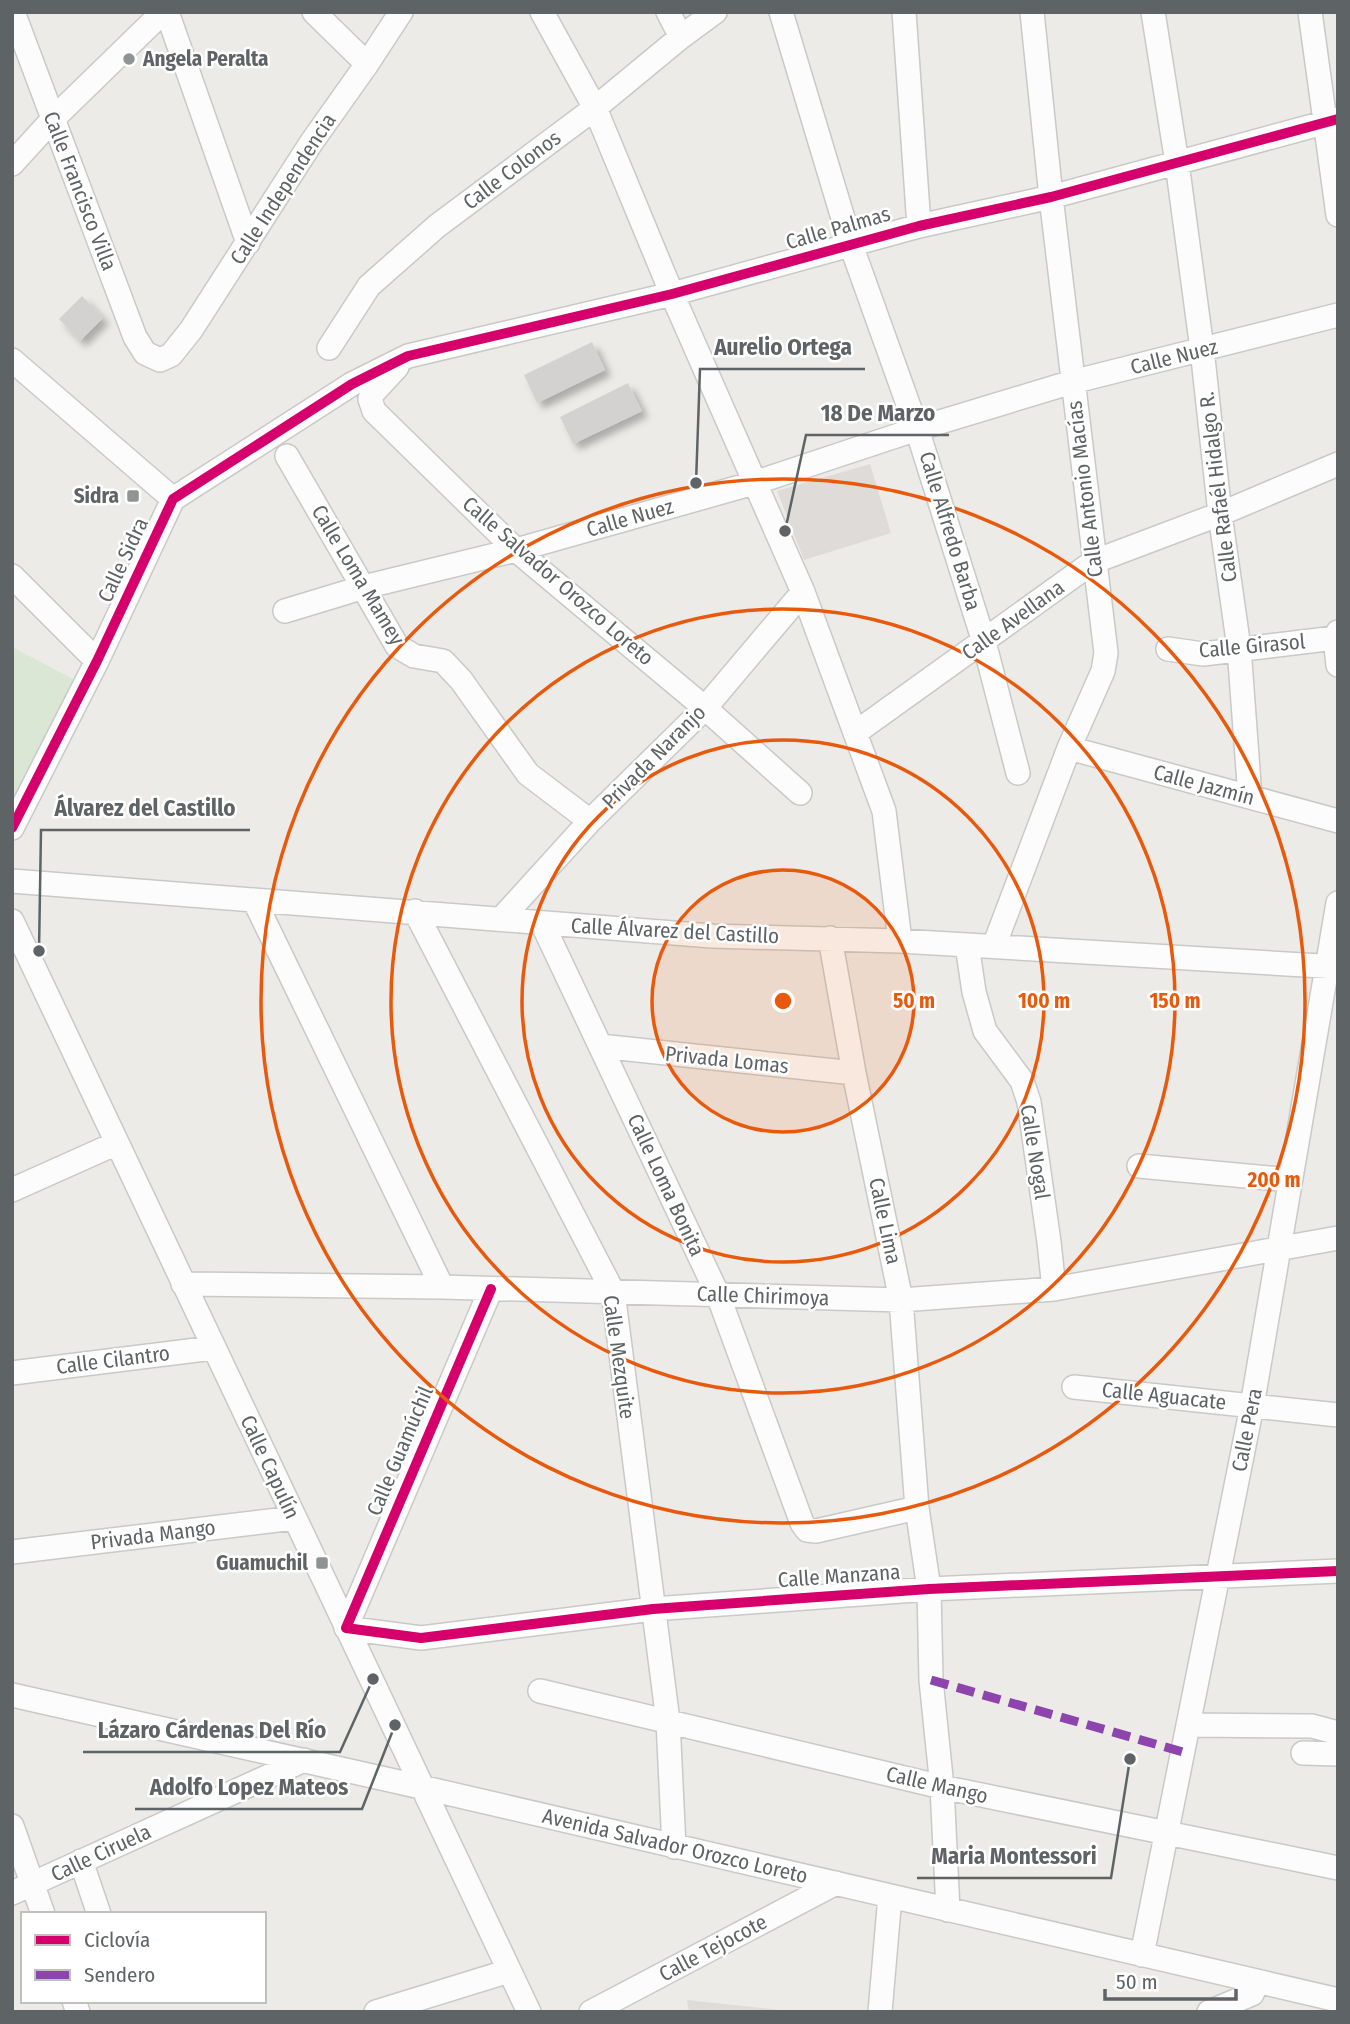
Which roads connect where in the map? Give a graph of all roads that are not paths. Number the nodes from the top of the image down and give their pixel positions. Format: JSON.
{"nodes":[{"id":1,"x":13,"y":12,"type":"edge"},
{"id":2,"x":165,"y":12,"type":"edge"},
{"id":3,"x":314,"y":12,"type":"edge"},
{"id":4,"x":401,"y":12,"type":"edge"},
{"id":5,"x":542,"y":12,"type":"edge"},
{"id":6,"x":668,"y":12,"type":"edge"},
{"id":7,"x":715,"y":12,"type":"edge"},
{"id":8,"x":781,"y":12,"type":"edge"},
{"id":9,"x":904,"y":12,"type":"edge"},
{"id":10,"x":1032,"y":12,"type":"edge"},
{"id":11,"x":1153,"y":12,"type":"edge"},
{"id":12,"x":1310,"y":12,"type":"edge"},
{"id":13,"x":681,"y":37,"type":"junction"},
{"id":14,"x":18,"y":44,"type":"edge"},
{"id":15,"x":367,"y":64,"type":"junction"},
{"id":16,"x":595,"y":108,"type":"junction"},
{"id":17,"x":53,"y":119,"type":"junction"},
{"id":18,"x":1332,"y":121,"type":"edge"},
{"id":19,"x":1177,"y":163,"type":"junction"},
{"id":20,"x":12,"y":164,"type":"edge"},
{"id":21,"x":1051,"y":197,"type":"junction"},
{"id":22,"x":1338,"y":215,"type":"edge"},
{"id":23,"x":919,"y":226,"type":"junction"},
{"id":24,"x":248,"y":243,"type":"junction"},
{"id":25,"x":851,"y":245,"type":"junction"},
{"id":26,"x":672,"y":294,"type":"junction"},
{"id":27,"x":1338,"y":315,"type":"edge"},
{"id":28,"x":329,"y":348,"type":"dead end"},
{"id":29,"x":1202,"y":349,"type":"junction"},
{"id":30,"x":408,"y":356,"type":"junction"},
{"id":31,"x":12,"y":360,"type":"edge"},
{"id":32,"x":160,"y":360,"type":"joint"},
{"id":33,"x":1072,"y":382,"type":"junction"},
{"id":34,"x":352,"y":384,"type":"joint"},
{"id":35,"x":917,"y":429,"type":"junction"},
{"id":36,"x":287,"y":456,"type":"dead end"},
{"id":37,"x":1338,"y":464,"type":"edge"},
{"id":38,"x":754,"y":484,"type":"junction"},
{"id":39,"x":173,"y":499,"type":"junction"},
{"id":40,"x":1220,"y":514,"type":"junction"},
{"id":41,"x":516,"y":550,"type":"junction"},
{"id":42,"x":1093,"y":562,"type":"junction"},
{"id":43,"x":12,"y":576,"type":"edge"},
{"id":44,"x":364,"y":587,"type":"junction"},
{"id":45,"x":803,"y":592,"type":"junction"},
{"id":46,"x":285,"y":611,"type":"dead end"},
{"id":47,"x":1336,"y":635,"type":"edge"},
{"id":48,"x":984,"y":642,"type":"junction"},
{"id":49,"x":1239,"y":648,"type":"junction"},
{"id":50,"x":1168,"y":649,"type":"dead end"},
{"id":51,"x":97,"y":661,"type":"junction"},
{"id":52,"x":1338,"y":665,"type":"edge"},
{"id":53,"x":705,"y":708,"type":"junction"},
{"id":54,"x":855,"y":733,"type":"junction"},
{"id":55,"x":1069,"y":748,"type":"junction"},
{"id":56,"x":1018,"y":773,"type":"dead end"},
{"id":57,"x":800,"y":793,"type":"dead end"},
{"id":58,"x":1251,"y":797,"type":"junction"},
{"id":59,"x":590,"y":821,"type":"junction"},
{"id":60,"x":1338,"y":821,"type":"edge"},
{"id":61,"x":12,"y":828,"type":"edge"},
{"id":62,"x":12,"y":880,"type":"edge"},
{"id":63,"x":254,"y":900,"type":"junction"},
{"id":64,"x":1338,"y":903,"type":"edge"},
{"id":65,"x":415,"y":911,"type":"junction"},
{"id":66,"x":501,"y":919,"type":"junction"},
{"id":67,"x":12,"y":921,"type":"edge"},
{"id":68,"x":542,"y":923,"type":"junction"},
{"id":69,"x":830,"y":938,"type":"junction"},
{"id":70,"x":900,"y":941,"type":"junction"},
{"id":71,"x":967,"y":945,"type":"junction"},
{"id":72,"x":995,"y":946,"type":"junction"},
{"id":73,"x":1332,"y":966,"type":"edge"},
{"id":74,"x":600,"y":1046,"type":"junction"},
{"id":75,"x":854,"y":1073,"type":"junction"},
{"id":76,"x":117,"y":1143,"type":"junction"},
{"id":77,"x":1139,"y":1166,"type":"dead end"},
{"id":78,"x":1290,"y":1180,"type":"junction"},
{"id":79,"x":12,"y":1191,"type":"edge"},
{"id":80,"x":1338,"y":1238,"type":"edge"},
{"id":81,"x":1279,"y":1249,"type":"junction"},
{"id":82,"x":183,"y":1284,"type":"junction"},
{"id":83,"x":442,"y":1287,"type":"junction"},
{"id":84,"x":491,"y":1289,"type":"junction"},
{"id":85,"x":1054,"y":1289,"type":"junction"},
{"id":86,"x":612,"y":1292,"type":"junction"},
{"id":87,"x":718,"y":1295,"type":"junction"},
{"id":88,"x":901,"y":1300,"type":"junction"},
{"id":89,"x":213,"y":1348,"type":"junction"},
{"id":90,"x":12,"y":1373,"type":"edge"},
{"id":91,"x":1074,"y":1387,"type":"dead end"},
{"id":92,"x":1252,"y":1406,"type":"junction"},
{"id":93,"x":1338,"y":1415,"type":"edge"},
{"id":94,"x":917,"y":1508,"type":"junction"},
{"id":95,"x":294,"y":1518,"type":"junction"},
{"id":96,"x":12,"y":1552,"type":"edge"},
{"id":97,"x":1338,"y":1571,"type":"edge"},
{"id":98,"x":1220,"y":1575,"type":"junction"},
{"id":99,"x":929,"y":1589,"type":"junction"},
{"id":100,"x":653,"y":1609,"type":"junction"},
{"id":101,"x":346,"y":1628,"type":"junction"},
{"id":102,"x":540,"y":1691,"type":"dead end"},
{"id":103,"x":12,"y":1695,"type":"edge"},
{"id":104,"x":668,"y":1721,"type":"junction"},
{"id":105,"x":1188,"y":1726,"type":"junction"},
{"id":106,"x":1338,"y":1733,"type":"edge"},
{"id":107,"x":1303,"y":1753,"type":"dead end"},
{"id":108,"x":1338,"y":1754,"type":"edge"},
{"id":109,"x":304,"y":1760,"type":"junction"},
{"id":110,"x":421,"y":1787,"type":"junction"},
{"id":111,"x":942,"y":1787,"type":"junction"},
{"id":112,"x":12,"y":1826,"type":"edge"},
{"id":113,"x":1167,"y":1834,"type":"junction"},
{"id":114,"x":674,"y":1847,"type":"junction"},
{"id":115,"x":81,"y":1861,"type":"junction"},
{"id":116,"x":1338,"y":1868,"type":"edge"},
{"id":117,"x":836,"y":1884,"type":"junction"},
{"id":118,"x":22,"y":1888,"type":"edge"},
{"id":119,"x":890,"y":1896,"type":"junction"},
{"id":120,"x":948,"y":1910,"type":"junction"},
{"id":121,"x":41,"y":1912,"type":"edge"},
{"id":122,"x":98,"y":1912,"type":"edge"},
{"id":123,"x":1142,"y":1955,"type":"junction"},
{"id":124,"x":509,"y":1970,"type":"junction"},
{"id":125,"x":1255,"y":1996,"type":"edge"},
{"id":126,"x":1338,"y":2000,"type":"edge"},
{"id":127,"x":376,"y":2012,"type":"edge"},
{"id":128,"x":529,"y":2012,"type":"edge"},
{"id":129,"x":591,"y":2012,"type":"edge"},
{"id":130,"x":880,"y":2012,"type":"edge"},
{"id":131,"x":1209,"y":2012,"type":"edge"}],
"edges":[{"from":1,"to":14,"type":"street","name":"Calle Francisco Villa"},
{"from":2,"to":17,"type":"street"},
{"from":2,"to":24,"type":"street"},
{"from":3,"to":15,"type":"street"},
{"from":4,"to":15,"type":"street","name":"Calle Independencia"},
{"from":5,"to":16,"type":"street"},
{"from":6,"to":13,"type":"street"},
{"from":7,"to":13,"type":"street","name":"Calle Colonos"},
{"from":8,"to":25,"type":"street","name":"Calle Alfredo Barba"},
{"from":9,"to":23,"type":"street"},
{"from":10,"to":21,"type":"street","name":"Calle Antonio Macías"},
{"from":11,"to":19,"type":"street","name":"Calle Rafaél Hidalgo R."},
{"from":12,"to":18,"type":"street"},
{"from":13,"to":16,"type":"street","name":"Calle Colonos"},
{"from":14,"to":17,"type":"street","name":"Calle Francisco Villa"},
{"from":15,"to":24,"type":"street","name":"Calle Independencia"},
{"from":16,"to":26,"type":"street"},
{"from":16,"to":28,"type":"street","name":"Calle Colonos"},
{"from":17,"to":20,"type":"street"},
{"from":17,"to":32,"type":"street","name":"Calle Francisco Villa"},
{"from":18,"to":19,"type":"street","name":"Calle Palmas"},
{"from":18,"to":22,"type":"street"},
{"from":19,"to":21,"type":"street","name":"Calle Palmas"},
{"from":19,"to":29,"type":"street","name":"Calle Rafaél Hidalgo R."},
{"from":21,"to":23,"type":"street","name":"Calle Palmas"},
{"from":21,"to":33,"type":"street","name":"Calle Antonio Macías"},
{"from":23,"to":25,"type":"street","name":"Calle Palmas"},
{"from":24,"to":32,"type":"street","name":"Calle Independencia"},
{"from":25,"to":26,"type":"street","name":"Calle Palmas"},
{"from":25,"to":35,"type":"street","name":"Calle Alfredo Barba"},
{"from":26,"to":30,"type":"street","name":"Calle Palmas"},
{"from":26,"to":38,"type":"street"},
{"from":27,"to":29,"type":"street","name":"Calle Nuez"},
{"from":29,"to":33,"type":"street","name":"Calle Nuez"},
{"from":29,"to":40,"type":"street","name":"Calle Rafaél Hidalgo R."},
{"from":30,"to":34,"type":"street","name":"Calle Palmas"},
{"from":30,"to":41,"type":"street","name":"Calle Salvador Orozco Loreto"},
{"from":31,"to":39,"type":"street"},
{"from":33,"to":35,"type":"street","name":"Calle Nuez"},
{"from":33,"to":42,"type":"street","name":"Calle Antonio Macías"},
{"from":34,"to":39,"type":"street","name":"Calle Sidra"},
{"from":35,"to":38,"type":"street","name":"Calle Nuez"},
{"from":35,"to":48,"type":"street","name":"Calle Alfredo Barba"},
{"from":36,"to":44,"type":"street","name":"Calle Loma Mamey"},
{"from":37,"to":40,"type":"street","name":"Calle Avellana"},
{"from":38,"to":41,"type":"street","name":"Calle Nuez"},
{"from":38,"to":45,"type":"street"},
{"from":39,"to":51,"type":"street","name":"Calle Sidra"},
{"from":40,"to":42,"type":"street","name":"Calle Avellana"},
{"from":40,"to":49,"type":"street","name":"Calle Rafaél Hidalgo R."},
{"from":41,"to":44,"type":"street","name":"Calle Nuez"},
{"from":41,"to":53,"type":"street","name":"Calle Salvador Orozco Loreto"},
{"from":42,"to":48,"type":"street","name":"Calle Avellana"},
{"from":42,"to":55,"type":"street","name":"Calle Antonio Macías"},
{"from":43,"to":51,"type":"street"},
{"from":44,"to":46,"type":"street","name":"Calle Nuez"},
{"from":44,"to":59,"type":"street","name":"Calle Loma Mamey"},
{"from":45,"to":53,"type":"street","name":"Privada Naranjo"},
{"from":45,"to":54,"type":"street"},
{"from":47,"to":49,"type":"street","name":"Calle Girasol"},
{"from":47,"to":52,"type":"street"},
{"from":48,"to":54,"type":"street","name":"Calle Avellana"},
{"from":48,"to":56,"type":"street","name":"Calle Alfredo Barba"},
{"from":49,"to":50,"type":"street","name":"Calle Girasol"},
{"from":49,"to":58,"type":"street","name":"Calle Rafaél Hidalgo R."},
{"from":51,"to":61,"type":"street","name":"Calle Sidra"},
{"from":53,"to":57,"type":"street","name":"Calle Salvador Orozco Loreto"},
{"from":53,"to":59,"type":"street","name":"Privada Naranjo"},
{"from":54,"to":70,"type":"street"},
{"from":55,"to":58,"type":"street","name":"Calle Jazmín"},
{"from":55,"to":72,"type":"street","name":"Calle Antonio Macías"},
{"from":58,"to":60,"type":"street","name":"Calle Jazmín"},
{"from":59,"to":66,"type":"street","name":"Privada Naranjo"},
{"from":62,"to":63,"type":"street","name":"Calle Álvarez del Castillo"},
{"from":63,"to":65,"type":"street","name":"Calle Álvarez del Castillo"},
{"from":63,"to":83,"type":"street"},
{"from":64,"to":73,"type":"street","name":"Calle Pera"},
{"from":65,"to":66,"type":"street","name":"Calle Álvarez del Castillo"},
{"from":65,"to":86,"type":"street","name":"Calle Mezquite"},
{"from":66,"to":68,"type":"street","name":"Calle Álvarez del Castillo"},
{"from":67,"to":76,"type":"street","name":"Calle Capulín"},
{"from":68,"to":69,"type":"street","name":"Calle Álvarez del Castillo"},
{"from":68,"to":74,"type":"street","name":"Calle Loma Bonita"},
{"from":69,"to":70,"type":"street","name":"Calle Álvarez del Castillo"},
{"from":69,"to":75,"type":"street","name":"Calle Lima"},
{"from":70,"to":71,"type":"street","name":"Calle Álvarez del Castillo"},
{"from":71,"to":72,"type":"street","name":"Calle Álvarez del Castillo"},
{"from":71,"to":85,"type":"street","name":"Calle Nogal"},
{"from":72,"to":73,"type":"street","name":"Calle Álvarez del Castillo"},
{"from":73,"to":78,"type":"street","name":"Calle Pera"},
{"from":74,"to":75,"type":"street","name":"Privada Lomas"},
{"from":74,"to":87,"type":"street","name":"Calle Loma Bonita"},
{"from":75,"to":88,"type":"street","name":"Calle Lima"},
{"from":76,"to":79,"type":"street"},
{"from":76,"to":82,"type":"street","name":"Calle Capulín"},
{"from":77,"to":78,"type":"street"},
{"from":78,"to":81,"type":"street","name":"Calle Pera"},
{"from":80,"to":81,"type":"street","name":"Calle Chirimoya"},
{"from":81,"to":85,"type":"street","name":"Calle Chirimoya"},
{"from":81,"to":92,"type":"street","name":"Calle Pera"},
{"from":82,"to":83,"type":"street","name":"Calle Chirimoya"},
{"from":82,"to":89,"type":"street","name":"Calle Capulín"},
{"from":83,"to":84,"type":"street","name":"Calle Chirimoya"},
{"from":84,"to":86,"type":"street","name":"Calle Chirimoya"},
{"from":84,"to":101,"type":"street","name":"Calle Guamúchil"},
{"from":85,"to":88,"type":"street","name":"Calle Chirimoya"},
{"from":86,"to":87,"type":"street","name":"Calle Chirimoya"},
{"from":86,"to":100,"type":"street","name":"Calle Mezquite"},
{"from":87,"to":88,"type":"street","name":"Calle Chirimoya"},
{"from":87,"to":94,"type":"street","name":"Calle Loma Bonita"},
{"from":88,"to":94,"type":"street","name":"Calle Lima"},
{"from":89,"to":90,"type":"street","name":"Calle Cilantro"},
{"from":89,"to":95,"type":"street","name":"Calle Capulín"},
{"from":91,"to":92,"type":"street","name":"Calle Aguacate"},
{"from":92,"to":93,"type":"street","name":"Calle Aguacate"},
{"from":92,"to":98,"type":"street","name":"Calle Pera"},
{"from":94,"to":99,"type":"street","name":"Calle Lima"},
{"from":95,"to":96,"type":"street","name":"Privada Mango"},
{"from":95,"to":101,"type":"street","name":"Calle Capulín"},
{"from":97,"to":98,"type":"street","name":"Calle Manzana"},
{"from":98,"to":99,"type":"street","name":"Calle Manzana"},
{"from":98,"to":105,"type":"street","name":"Calle Pera"},
{"from":99,"to":100,"type":"street","name":"Calle Manzana"},
{"from":99,"to":111,"type":"street","name":"Calle Lima"},
{"from":100,"to":101,"type":"street","name":"Calle Manzana"},
{"from":100,"to":104,"type":"street","name":"Calle Mezquite"},
{"from":101,"to":110,"type":"street","name":"Calle Capulín"},
{"from":102,"to":104,"type":"street","name":"Calle Mango"},
{"from":103,"to":109,"type":"street","name":"Avenida Salvador Orozco Loreto"},
{"from":104,"to":111,"type":"street","name":"Calle Mango"},
{"from":104,"to":114,"type":"street","name":"Calle Mezquite"},
{"from":105,"to":106,"type":"street"},
{"from":105,"to":113,"type":"street","name":"Calle Pera"},
{"from":107,"to":108,"type":"street"},
{"from":109,"to":110,"type":"street","name":"Avenida Salvador Orozco Loreto"},
{"from":109,"to":115,"type":"street","name":"Calle Ciruela"},
{"from":110,"to":114,"type":"street","name":"Avenida Salvador Orozco Loreto"},
{"from":110,"to":124,"type":"street","name":"Calle Capulín"},
{"from":111,"to":113,"type":"street","name":"Calle Mango"},
{"from":111,"to":120,"type":"street","name":"Calle Lima"},
{"from":112,"to":118,"type":"street"},
{"from":113,"to":116,"type":"street","name":"Calle Mango"},
{"from":113,"to":123,"type":"street","name":"Calle Pera"},
{"from":114,"to":117,"type":"street","name":"Avenida Salvador Orozco Loreto"},
{"from":115,"to":118,"type":"street","name":"Calle Ciruela"},
{"from":115,"to":122,"type":"street"},
{"from":117,"to":119,"type":"street","name":"Avenida Salvador Orozco Loreto"},
{"from":117,"to":129,"type":"street","name":"Calle Tejocote"},
{"from":118,"to":121,"type":"street"},
{"from":119,"to":120,"type":"street","name":"Avenida Salvador Orozco Loreto"},
{"from":119,"to":130,"type":"street"},
{"from":120,"to":123,"type":"street","name":"Avenida Salvador Orozco Loreto"},
{"from":123,"to":125,"type":"street","name":"Avenida Salvador Orozco Loreto"},
{"from":124,"to":127,"type":"street"},
{"from":124,"to":128,"type":"street","name":"Calle Capulín"},
{"from":125,"to":126,"type":"street","name":"Avenida Salvador Orozco Loreto"},
{"from":125,"to":131,"type":"street"}]}
